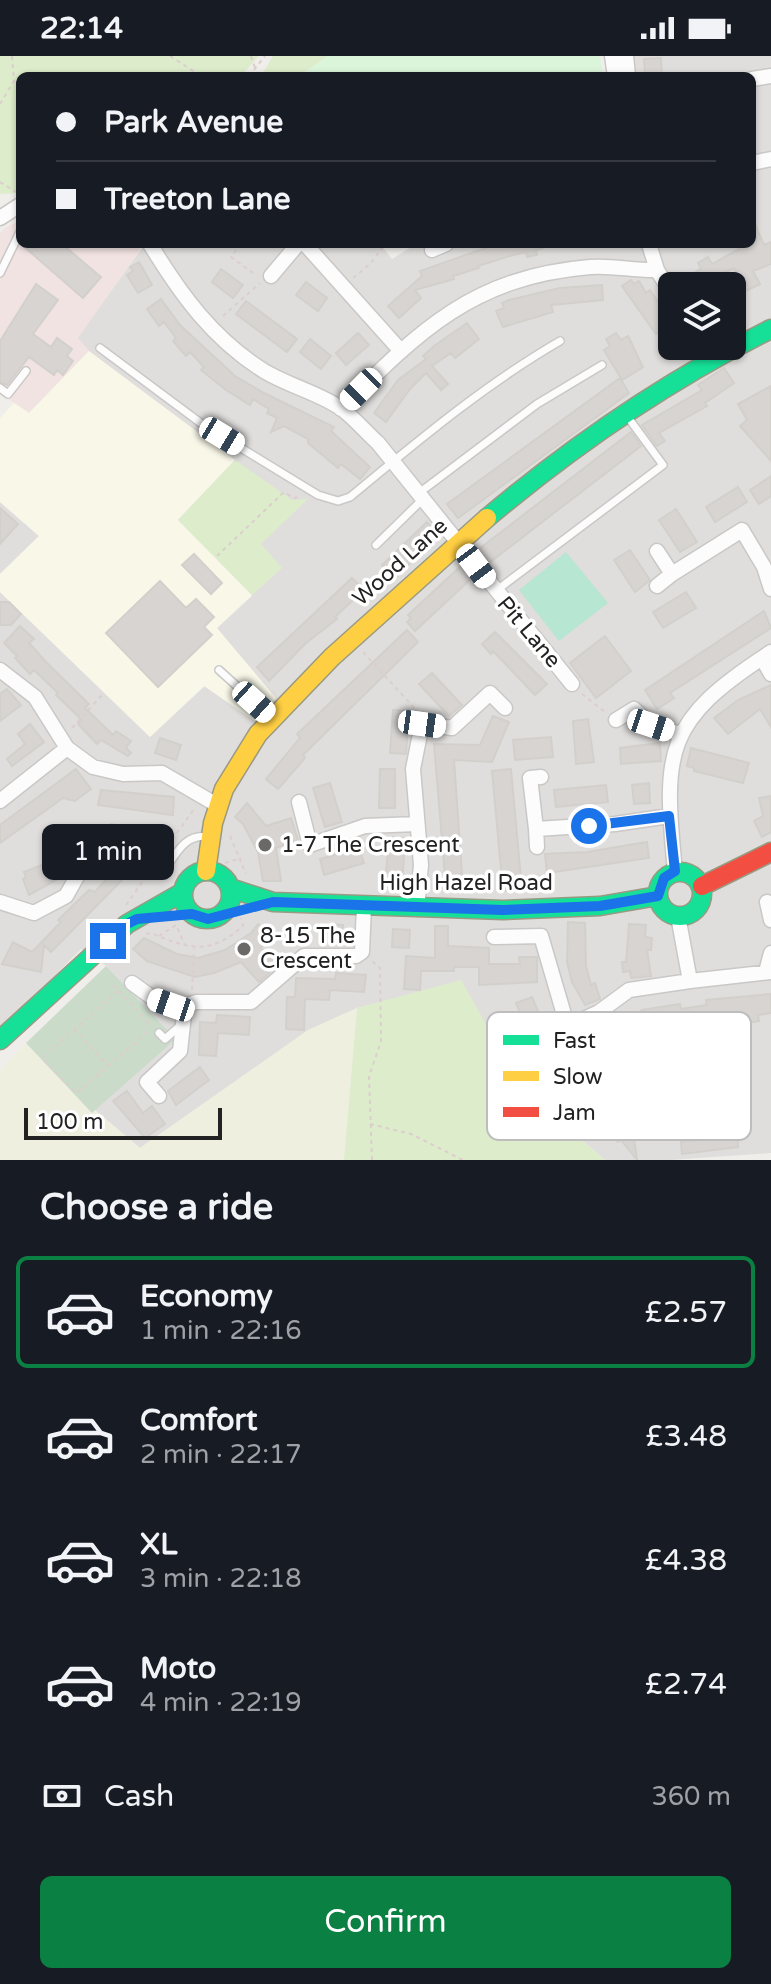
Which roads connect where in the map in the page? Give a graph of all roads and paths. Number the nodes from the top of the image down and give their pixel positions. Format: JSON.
{"nodes":[{"id":1,"x":12,"y":56,"type":"edge"},
{"id":2,"x":170,"y":56,"type":"edge"},
{"id":3,"x":251,"y":56,"type":"edge"},
{"id":4,"x":265,"y":56,"type":"edge"},
{"id":5,"x":255,"y":69,"type":"junction"},
{"id":6,"x":195,"y":72,"type":"edge"},
{"id":7,"x":252,"y":72,"type":"edge"},
{"id":8,"x":0,"y":104,"type":"edge"},
{"id":9,"x":16,"y":240,"type":"edge"},
{"id":10,"x":152,"y":248,"type":"edge"},
{"id":11,"x":238,"y":248,"type":"edge"},
{"id":12,"x":295,"y":248,"type":"edge"},
{"id":13,"x":308,"y":248,"type":"edge"},
{"id":14,"x":382,"y":248,"type":"edge"},
{"id":15,"x":650,"y":248,"type":"edge"},
{"id":16,"x":657,"y":270,"type":"joint"},
{"id":17,"x":0,"y":273,"type":"edge"},
{"id":18,"x":271,"y":276,"type":"dead end"},
{"id":19,"x":342,"y":287,"type":"junction"},
{"id":20,"x":771,"y":329,"type":"edge"},
{"id":21,"x":210,"y":330,"type":"junction"},
{"id":22,"x":746,"y":338,"type":"edge"},
{"id":23,"x":560,"y":341,"type":"dead end"},
{"id":24,"x":100,"y":348,"type":"dead end"},
{"id":25,"x":400,"y":350,"type":"junction"},
{"id":26,"x":697,"y":360,"type":"edge"},
{"id":27,"x":602,"y":365,"type":"dead end"},
{"id":28,"x":26,"y":371,"type":"dead end"},
{"id":29,"x":0,"y":388,"type":"edge"},
{"id":30,"x":341,"y":409,"type":"junction"},
{"id":31,"x":626,"y":414,"type":"junction"},
{"id":32,"x":393,"y":461,"type":"junction"},
{"id":33,"x":318,"y":495,"type":"junction"},
{"id":34,"x":421,"y":496,"type":"junction"},
{"id":35,"x":458,"y":542,"type":"junction"},
{"id":36,"x":376,"y":545,"type":"dead end"},
{"id":37,"x":657,"y":551,"type":"dead end"},
{"id":38,"x":217,"y":556,"type":"dead end"},
{"id":39,"x":672,"y":574,"type":"junction"},
{"id":40,"x":657,"y":586,"type":"dead end"},
{"id":41,"x":771,"y":589,"type":"edge"},
{"id":42,"x":495,"y":591,"type":"junction"},
{"id":43,"x":350,"y":640,"type":"junction"},
{"id":44,"x":767,"y":655,"type":"edge"},
{"id":45,"x":0,"y":670,"type":"edge"},
{"id":46,"x":219,"y":670,"type":"dead end"},
{"id":47,"x":771,"y":674,"type":"edge"},
{"id":48,"x":572,"y":684,"type":"joint"},
{"id":49,"x":103,"y":694,"type":"dead end"},
{"id":50,"x":505,"y":708,"type":"dead end"},
{"id":51,"x":272,"y":717,"type":"junction"},
{"id":52,"x":616,"y":720,"type":"joint"},
{"id":53,"x":422,"y":724,"type":"junction"},
{"id":54,"x":680,"y":734,"type":"junction"},
{"id":55,"x":65,"y":744,"type":"junction"},
{"id":56,"x":541,"y":777,"type":"dead end"},
{"id":57,"x":209,"y":800,"type":"junction"},
{"id":58,"x":0,"y":801,"type":"edge"},
{"id":59,"x":299,"y":802,"type":"dead end"},
{"id":60,"x":669,"y":816,"type":"junction"},
{"id":61,"x":417,"y":824,"type":"junction"},
{"id":62,"x":536,"y":829,"type":"junction"},
{"id":63,"x":211,"y":832,"type":"junction"},
{"id":64,"x":537,"y":847,"type":"dead end"},
{"id":65,"x":771,"y":852,"type":"edge"},
{"id":66,"x":88,"y":857,"type":"dead end"},
{"id":67,"x":164,"y":871,"type":"dead end"},
{"id":68,"x":206,"y":871,"type":"junction"},
{"id":69,"x":675,"y":871,"type":"junction"},
{"id":70,"x":239,"y":885,"type":"junction"},
{"id":71,"x":702,"y":886,"type":"junction"},
{"id":72,"x":183,"y":892,"type":"junction"},
{"id":73,"x":658,"y":896,"type":"junction"},
{"id":74,"x":0,"y":902,"type":"edge"},
{"id":75,"x":273,"y":902,"type":"junction"},
{"id":76,"x":767,"y":902,"type":"dead end"},
{"id":77,"x":364,"y":906,"type":"junction"},
{"id":78,"x":417,"y":909,"type":"junction"},
{"id":79,"x":232,"y":916,"type":"junction"},
{"id":80,"x":678,"y":916,"type":"junction"},
{"id":81,"x":135,"y":920,"type":"junction"},
{"id":82,"x":181,"y":920,"type":"junction"},
{"id":83,"x":771,"y":920,"type":"edge"},
{"id":84,"x":159,"y":936,"type":"junction"},
{"id":85,"x":494,"y":937,"type":"dead end"},
{"id":86,"x":185,"y":946,"type":"junction"},
{"id":87,"x":194,"y":948,"type":"junction"},
{"id":88,"x":362,"y":952,"type":"junction"},
{"id":89,"x":771,"y":953,"type":"edge"},
{"id":90,"x":768,"y":972,"type":"edge"},
{"id":91,"x":690,"y":981,"type":"junction"},
{"id":92,"x":113,"y":985,"type":"dead end"},
{"id":93,"x":125,"y":987,"type":"junction"},
{"id":94,"x":188,"y":1005,"type":"junction"},
{"id":95,"x":562,"y":1012,"type":"edge"},
{"id":96,"x":599,"y":1012,"type":"edge"},
{"id":97,"x":183,"y":1024,"type":"junction"},
{"id":98,"x":74,"y":1029,"type":"junction"},
{"id":99,"x":156,"y":1030,"type":"junction"},
{"id":100,"x":0,"y":1040,"type":"edge"},
{"id":101,"x":108,"y":1066,"type":"junction"},
{"id":102,"x":159,"y":1096,"type":"dead end"},
{"id":103,"x":369,"y":1124,"type":"junction"},
{"id":104,"x":372,"y":1160,"type":"edge"},
{"id":105,"x":463,"y":1160,"type":"edge"}],
"edges":[{"from":1,"to":8,"type":"path"},
{"from":2,"to":6,"type":"path"},
{"from":3,"to":5,"type":"path"},
{"from":4,"to":5,"type":"path"},
{"from":5,"to":7,"type":"path"},
{"from":9,"to":17,"type":"lane"},
{"from":10,"to":21,"type":"street","name":"Pit Lane"},
{"from":11,"to":21,"type":"path"},
{"from":12,"to":18,"type":"street"},
{"from":13,"to":19,"type":"street"},
{"from":14,"to":19,"type":"path"},
{"from":15,"to":16,"type":"street"},
{"from":16,"to":25,"type":"street"},
{"from":19,"to":25,"type":"street"},
{"from":20,"to":22,"type":"main road","name":"Wood Lane"},
{"from":21,"to":30,"type":"street","name":"Pit Lane"},
{"from":23,"to":32,"type":"lane"},
{"from":24,"to":33,"type":"lane"},
{"from":25,"to":30,"type":"street"},
{"from":26,"to":31,"type":"main road","name":"Wood Lane"},
{"from":27,"to":34,"type":"lane"},
{"from":28,"to":29,"type":"lane"},
{"from":30,"to":32,"type":"street","name":"Pit Lane"},
{"from":31,"to":35,"type":"main road","name":"Wood Lane"},
{"from":31,"to":42,"type":"lane"},
{"from":32,"to":33,"type":"lane"},
{"from":32,"to":34,"type":"street","name":"Pit Lane"},
{"from":33,"to":38,"type":"path"},
{"from":34,"to":35,"type":"street","name":"Pit Lane"},
{"from":34,"to":36,"type":"lane"},
{"from":35,"to":42,"type":"street","name":"Pit Lane"},
{"from":35,"to":43,"type":"main road","name":"Wood Lane"},
{"from":37,"to":39,"type":"street"},
{"from":39,"to":40,"type":"street"},
{"from":39,"to":41,"type":"street"},
{"from":42,"to":48,"type":"street","name":"Pit Lane"},
{"from":43,"to":51,"type":"main road","name":"Wood Lane"},
{"from":43,"to":53,"type":"path"},
{"from":44,"to":47,"type":"street"},
{"from":44,"to":54,"type":"street"},
{"from":45,"to":55,"type":"street"},
{"from":46,"to":51,"type":"lane"},
{"from":48,"to":52,"type":"path"},
{"from":49,"to":55,"type":"path"},
{"from":50,"to":53,"type":"street"},
{"from":51,"to":57,"type":"main road","name":"Wood Lane"},
{"from":52,"to":54,"type":"street"},
{"from":53,"to":61,"type":"street"},
{"from":54,"to":60,"type":"street"},
{"from":55,"to":57,"type":"street"},
{"from":55,"to":58,"type":"street"},
{"from":56,"to":62,"type":"street"},
{"from":57,"to":63,"type":"main road","name":"Wood Lane"},
{"from":57,"to":81,"type":"path"},
{"from":59,"to":61,"type":"street"},
{"from":60,"to":62,"type":"street"},
{"from":60,"to":69,"type":"street"},
{"from":61,"to":78,"type":"street"},
{"from":62,"to":64,"type":"street"},
{"from":63,"to":67,"type":"lane"},
{"from":63,"to":68,"type":"main road","name":"Wood Lane"},
{"from":63,"to":70,"type":"path"},
{"from":65,"to":71,"type":"main road"},
{"from":66,"to":74,"type":"street"},
{"from":68,"to":70,"type":"main road","name":"High Hazel Road"},
{"from":68,"to":72,"type":"main road"},
{"from":69,"to":71,"type":"main road"},
{"from":69,"to":73,"type":"main road"},
{"from":70,"to":75,"type":"main road","name":"High Hazel Road"},
{"from":70,"to":79,"type":"main road"},
{"from":71,"to":80,"type":"main road"},
{"from":72,"to":81,"type":"main road"},
{"from":72,"to":82,"type":"main road"},
{"from":73,"to":78,"type":"main road","name":"High Hazel Road"},
{"from":73,"to":80,"type":"main road"},
{"from":75,"to":77,"type":"main road","name":"High Hazel Road"},
{"from":75,"to":79,"type":"main road","name":"High Hazel Road"},
{"from":76,"to":83,"type":"street"},
{"from":77,"to":78,"type":"main road","name":"High Hazel Road"},
{"from":77,"to":88,"type":"street"},
{"from":79,"to":82,"type":"main road","name":"High Hazel Road"},
{"from":79,"to":87,"type":"path"},
{"from":80,"to":91,"type":"street"},
{"from":81,"to":82,"type":"main road","name":"High Hazel Road"},
{"from":81,"to":84,"type":"path"},
{"from":81,"to":100,"type":"main road"},
{"from":82,"to":84,"type":"path"},
{"from":82,"to":86,"type":"path"},
{"from":84,"to":86,"type":"path"},
{"from":85,"to":95,"type":"street"},
{"from":86,"to":87,"type":"path"},
{"from":87,"to":94,"type":"path"},
{"from":88,"to":94,"type":"street"},
{"from":88,"to":103,"type":"path"},
{"from":89,"to":90,"type":"street"},
{"from":90,"to":91,"type":"street"},
{"from":91,"to":96,"type":"street"},
{"from":92,"to":93,"type":"path"},
{"from":93,"to":94,"type":"street"},
{"from":93,"to":98,"type":"path"},
{"from":93,"to":99,"type":"path"},
{"from":94,"to":97,"type":"street"},
{"from":97,"to":99,"type":"lane"},
{"from":97,"to":102,"type":"street"},
{"from":98,"to":101,"type":"path"},
{"from":98,"to":101,"type":"path"},
{"from":99,"to":101,"type":"path"},
{"from":103,"to":104,"type":"path"},
{"from":103,"to":105,"type":"path"}]}
